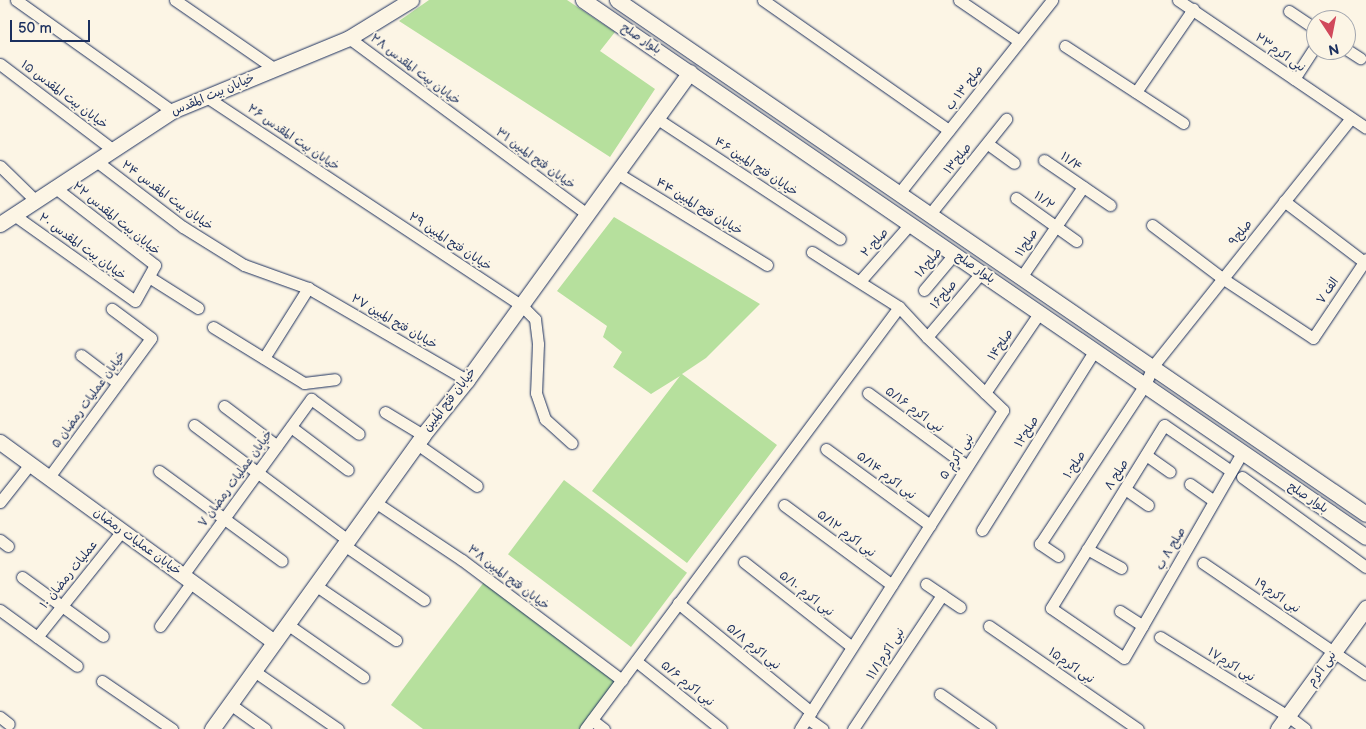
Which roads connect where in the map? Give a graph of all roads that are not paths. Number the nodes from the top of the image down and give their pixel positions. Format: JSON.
{"nodes":[{"id":1,"x":16,"y":0,"type":"edge"},
{"id":2,"x":176,"y":0,"type":"edge"},
{"id":3,"x":411,"y":0,"type":"edge"},
{"id":4,"x":583,"y":0,"type":"edge"},
{"id":5,"x":617,"y":0,"type":"edge"},
{"id":6,"x":763,"y":0,"type":"edge"},
{"id":7,"x":958,"y":0,"type":"edge"},
{"id":8,"x":1052,"y":0,"type":"edge"},
{"id":9,"x":1178,"y":0,"type":"edge"},
{"id":10,"x":1193,"y":10,"type":"junction"},
{"id":11,"x":1289,"y":11,"type":"dead end"},
{"id":12,"x":1306,"y":22,"type":"edge"},
{"id":13,"x":349,"y":38,"type":"junction"},
{"id":14,"x":1019,"y":41,"type":"junction"},
{"id":15,"x":1065,"y":46,"type":"dead end"},
{"id":16,"x":1356,"y":55,"type":"edge"},
{"id":17,"x":1360,"y":58,"type":"dead end"},
{"id":18,"x":1306,"y":60,"type":"edge"},
{"id":19,"x":0,"y":64,"type":"edge"},
{"id":20,"x":275,"y":69,"type":"junction"},
{"id":21,"x":690,"y":72,"type":"junction"},
{"id":22,"x":1294,"y":79,"type":"junction"},
{"id":23,"x":1136,"y":92,"type":"junction"},
{"id":24,"x":208,"y":98,"type":"junction"},
{"id":25,"x":778,"y":109,"type":"junction"},
{"id":26,"x":172,"y":111,"type":"junction"},
{"id":27,"x":656,"y":118,"type":"junction"},
{"id":28,"x":1351,"y":118,"type":"junction"},
{"id":29,"x":1006,"y":119,"type":"dead end"},
{"id":30,"x":1183,"y":123,"type":"dead end"},
{"id":31,"x":466,"y":125,"type":"joint"},
{"id":32,"x":767,"y":125,"type":"junction"},
{"id":33,"x":1366,"y":128,"type":"edge"},
{"id":34,"x":949,"y":130,"type":"junction"},
{"id":35,"x":988,"y":144,"type":"junction"},
{"id":36,"x":112,"y":148,"type":"junction"},
{"id":37,"x":95,"y":160,"type":"junction"},
{"id":38,"x":1044,"y":160,"type":"dead end"},
{"id":39,"x":1014,"y":163,"type":"dead end"},
{"id":40,"x":0,"y":166,"type":"edge"},
{"id":41,"x":617,"y":173,"type":"junction"},
{"id":42,"x":54,"y":187,"type":"junction"},
{"id":43,"x":1083,"y":187,"type":"junction"},
{"id":44,"x":900,"y":192,"type":"junction"},
{"id":45,"x":1016,"y":198,"type":"dead end"},
{"id":46,"x":35,"y":200,"type":"junction"},
{"id":47,"x":363,"y":201,"type":"joint"},
{"id":48,"x":1284,"y":201,"type":"junction"},
{"id":49,"x":1110,"y":205,"type":"dead end"},
{"id":50,"x":14,"y":214,"type":"junction"},
{"id":51,"x":930,"y":214,"type":"junction"},
{"id":52,"x":588,"y":215,"type":"junction"},
{"id":53,"x":911,"y":223,"type":"junction"},
{"id":54,"x":0,"y":224,"type":"edge"},
{"id":55,"x":1152,"y":225,"type":"dead end"},
{"id":56,"x":1056,"y":226,"type":"junction"},
{"id":57,"x":840,"y":239,"type":"dead end"},
{"id":58,"x":1076,"y":241,"type":"dead end"},
{"id":59,"x":812,"y":252,"type":"dead end"},
{"id":60,"x":955,"y":254,"type":"junction"},
{"id":61,"x":1365,"y":261,"type":"edge"},
{"id":62,"x":767,"y":265,"type":"dead end"},
{"id":63,"x":982,"y":272,"type":"junction"},
{"id":64,"x":1022,"y":276,"type":"junction"},
{"id":65,"x":149,"y":277,"type":"junction"},
{"id":66,"x":1222,"y":278,"type":"junction"},
{"id":67,"x":860,"y":281,"type":"junction"},
{"id":68,"x":308,"y":288,"type":"junction"},
{"id":69,"x":924,"y":290,"type":"dead end"},
{"id":70,"x":522,"y":306,"type":"junction"},
{"id":71,"x":899,"y":307,"type":"junction"},
{"id":72,"x":198,"y":308,"type":"dead end"},
{"id":73,"x":112,"y":309,"type":"dead end"},
{"id":74,"x":1040,"y":312,"type":"junction"},
{"id":75,"x":213,"y":327,"type":"dead end"},
{"id":76,"x":927,"y":337,"type":"junction"},
{"id":77,"x":1095,"y":350,"type":"junction"},
{"id":78,"x":81,"y":355,"type":"dead end"},
{"id":79,"x":264,"y":358,"type":"junction"},
{"id":80,"x":1153,"y":366,"type":"junction"},
{"id":81,"x":335,"y":379,"type":"dead end"},
{"id":82,"x":467,"y":380,"type":"junction"},
{"id":83,"x":118,"y":383,"type":"junction"},
{"id":84,"x":1145,"y":385,"type":"junction"},
{"id":85,"x":868,"y":393,"type":"dead end"},
{"id":86,"x":985,"y":393,"type":"junction"},
{"id":87,"x":224,"y":406,"type":"dead end"},
{"id":88,"x":385,"y":412,"type":"dead end"},
{"id":89,"x":194,"y":425,"type":"dead end"},
{"id":90,"x":291,"y":427,"type":"junction"},
{"id":91,"x":359,"y":434,"type":"dead end"},
{"id":92,"x":420,"y":440,"type":"junction"},
{"id":93,"x":0,"y":442,"type":"edge"},
{"id":94,"x":572,"y":443,"type":"dead end"},
{"id":95,"x":278,"y":446,"type":"junction"},
{"id":96,"x":826,"y":449,"type":"dead end"},
{"id":97,"x":1242,"y":453,"type":"junction"},
{"id":98,"x":1146,"y":455,"type":"junction"},
{"id":99,"x":30,"y":464,"type":"junction"},
{"id":100,"x":967,"y":466,"type":"junction"},
{"id":101,"x":348,"y":470,"type":"dead end"},
{"id":102,"x":159,"y":471,"type":"dead end"},
{"id":103,"x":1231,"y":471,"type":"junction"},
{"id":104,"x":1170,"y":472,"type":"dead end"},
{"id":105,"x":258,"y":473,"type":"junction"},
{"id":106,"x":49,"y":477,"type":"junction"},
{"id":107,"x":1242,"y":477,"type":"dead end"},
{"id":108,"x":1190,"y":484,"type":"dead end"},
{"id":109,"x":477,"y":486,"type":"dead end"},
{"id":110,"x":1125,"y":489,"type":"junction"},
{"id":111,"x":1214,"y":501,"type":"junction"},
{"id":112,"x":0,"y":502,"type":"edge"},
{"id":113,"x":375,"y":502,"type":"junction"},
{"id":114,"x":784,"y":505,"type":"dead end"},
{"id":115,"x":1148,"y":505,"type":"dead end"},
{"id":116,"x":1366,"y":514,"type":"edge"},
{"id":117,"x":224,"y":519,"type":"junction"},
{"id":118,"x":930,"y":525,"type":"junction"},
{"id":119,"x":982,"y":530,"type":"dead end"},
{"id":120,"x":122,"y":531,"type":"junction"},
{"id":121,"x":1366,"y":537,"type":"edge"},
{"id":122,"x":346,"y":542,"type":"junction"},
{"id":123,"x":1088,"y":549,"type":"junction"},
{"id":124,"x":1058,"y":556,"type":"dead end"},
{"id":125,"x":282,"y":561,"type":"dead end"},
{"id":126,"x":744,"y":562,"type":"dead end"},
{"id":127,"x":1204,"y":563,"type":"dead end"},
{"id":128,"x":1366,"y":567,"type":"edge"},
{"id":129,"x":1121,"y":568,"type":"dead end"},
{"id":130,"x":22,"y":577,"type":"dead end"},
{"id":131,"x":188,"y":579,"type":"junction"},
{"id":132,"x":926,"y":584,"type":"dead end"},
{"id":133,"x":315,"y":585,"type":"junction"},
{"id":134,"x":892,"y":585,"type":"junction"},
{"id":135,"x":942,"y":595,"type":"junction"},
{"id":136,"x":424,"y":600,"type":"dead end"},
{"id":137,"x":678,"y":603,"type":"junction"},
{"id":138,"x":62,"y":606,"type":"junction"},
{"id":139,"x":960,"y":607,"type":"dead end"},
{"id":140,"x":1366,"y":608,"type":"edge"},
{"id":141,"x":0,"y":610,"type":"edge"},
{"id":142,"x":1120,"y":611,"type":"dead end"},
{"id":143,"x":287,"y":624,"type":"junction"},
{"id":144,"x":160,"y":626,"type":"dead end"},
{"id":145,"x":989,"y":626,"type":"dead end"},
{"id":146,"x":1143,"y":626,"type":"junction"},
{"id":147,"x":103,"y":636,"type":"dead end"},
{"id":148,"x":37,"y":637,"type":"junction"},
{"id":149,"x":1160,"y":637,"type":"dead end"},
{"id":150,"x":396,"y":640,"type":"dead end"},
{"id":151,"x":274,"y":642,"type":"junction"},
{"id":152,"x":852,"y":647,"type":"junction"},
{"id":153,"x":1334,"y":652,"type":"junction"},
{"id":154,"x":1124,"y":658,"type":"joint"},
{"id":155,"x":636,"y":661,"type":"junction"},
{"id":156,"x":76,"y":666,"type":"dead end"},
{"id":157,"x":254,"y":671,"type":"junction"},
{"id":158,"x":1366,"y":674,"type":"edge"},
{"id":159,"x":363,"y":677,"type":"dead end"},
{"id":160,"x":622,"y":680,"type":"junction"},
{"id":161,"x":102,"y":681,"type":"dead end"},
{"id":162,"x":940,"y":694,"type":"dead end"},
{"id":163,"x":230,"y":704,"type":"junction"},
{"id":164,"x":809,"y":715,"type":"junction"},
{"id":165,"x":1288,"y":716,"type":"junction"},
{"id":166,"x":592,"y":720,"type":"junction"},
{"id":167,"x":172,"y":729,"type":"edge"},
{"id":168,"x":212,"y":729,"type":"edge"},
{"id":169,"x":265,"y":729,"type":"edge"},
{"id":170,"x":338,"y":729,"type":"edge"},
{"id":171,"x":585,"y":729,"type":"edge"},
{"id":172,"x":604,"y":729,"type":"edge"},
{"id":173,"x":721,"y":729,"type":"edge"},
{"id":174,"x":800,"y":729,"type":"edge"},
{"id":175,"x":823,"y":729,"type":"edge"},
{"id":176,"x":853,"y":729,"type":"edge"},
{"id":177,"x":990,"y":729,"type":"edge"},
{"id":178,"x":1138,"y":729,"type":"edge"},
{"id":179,"x":1278,"y":729,"type":"edge"},
{"id":180,"x":1305,"y":729,"type":"edge"}],
"edges":[{"from":1,"to":26,"type":"street"},
{"from":2,"to":20,"type":"street"},
{"from":3,"to":13,"type":"main road","name":"خیابان بیت المقدس"},
{"from":4,"to":21,"type":"main road","name":"بلوار صلح"},
{"from":5,"to":25,"type":"main road","name":"بلوار صلح"},
{"from":6,"to":34,"type":"street"},
{"from":7,"to":14,"type":"street"},
{"from":8,"to":14,"type":"street","name":"صلح ۱۳ ب"},
{"from":9,"to":10,"type":"street","name":"نبی اکرم۲۳"},
{"from":10,"to":22,"type":"street","name":"نبی اکرم۲۳"},
{"from":10,"to":23,"type":"street"},
{"from":11,"to":12,"type":"street"},
{"from":13,"to":20,"type":"main road","name":"خیابان بیت المقدس"},
{"from":13,"to":31,"type":"street","name":"خیابان بیت المقدس ۲۸"},
{"from":14,"to":34,"type":"street","name":"صلح ۱۳ ب"},
{"from":15,"to":23,"type":"street"},
{"from":16,"to":17,"type":"street"},
{"from":18,"to":22,"type":"street"},
{"from":19,"to":36,"type":"street","name":"خیابان بیت المقدس ۱۵"},
{"from":20,"to":24,"type":"main road","name":"خیابان بیت المقدس"},
{"from":21,"to":27,"type":"main road","name":"خیابان فتح المبین"},
{"from":21,"to":32,"type":"main road","name":"بلوار صلح"},
{"from":22,"to":28,"type":"street","name":"نبی اکرم۲۳"},
{"from":23,"to":30,"type":"street"},
{"from":24,"to":26,"type":"main road","name":"خیابان بیت المقدس"},
{"from":24,"to":47,"type":"street","name":"خیابان بیت المقدس ۲۶"},
{"from":25,"to":32,"type":"main road"},
{"from":25,"to":44,"type":"main road","name":"بلوار صلح"},
{"from":26,"to":36,"type":"main road","name":"خیابان بیت المقدس"},
{"from":27,"to":41,"type":"main road","name":"خیابان فتح المبین"},
{"from":27,"to":57,"type":"street","name":"خیابان فتح المبین ۴۶"},
{"from":28,"to":33,"type":"street","name":"نبی اکرم۲۳"},
{"from":28,"to":48,"type":"street","name":"صلح۹"},
{"from":29,"to":35,"type":"street","name":"صلح۱۳"},
{"from":31,"to":52,"type":"street","name":"خیابان فتح المبین ۳۱"},
{"from":32,"to":53,"type":"main road","name":"بلوار صلح"},
{"from":34,"to":44,"type":"street","name":"صلح ۱۳ ب"},
{"from":35,"to":39,"type":"street"},
{"from":35,"to":51,"type":"street","name":"صلح۱۳"},
{"from":36,"to":37,"type":"main road","name":"خیابان بیت المقدس"},
{"from":37,"to":42,"type":"main road","name":"خیابان بیت المقدس"},
{"from":37,"to":68,"type":"street","name":"خیابان بیت المقدس ۲۴"},
{"from":38,"to":43,"type":"street","name":"۱۱/۴"},
{"from":40,"to":46,"type":"street"},
{"from":41,"to":52,"type":"main road","name":"خیابان فتح المبین"},
{"from":41,"to":62,"type":"street","name":"خیابان فتح المبین ۴۴"},
{"from":42,"to":46,"type":"main road","name":"خیابان بیت المقدس"},
{"from":42,"to":65,"type":"street","name":"خیابان بیت المقدس ۲۲"},
{"from":43,"to":49,"type":"street","name":"۱۱/۴"},
{"from":43,"to":56,"type":"street","name":"صلح۱۱"},
{"from":44,"to":51,"type":"main road","name":"بلوار صلح"},
{"from":45,"to":56,"type":"street","name":"۱۱/۲"},
{"from":46,"to":50,"type":"main road","name":"خیابان بیت المقدس"},
{"from":47,"to":70,"type":"street","name":"خیابان فتح المبین ۲۹"},
{"from":48,"to":61,"type":"street"},
{"from":48,"to":66,"type":"street","name":"صلح۹"},
{"from":50,"to":54,"type":"main road","name":"خیابان بیت المقدس"},
{"from":50,"to":65,"type":"street","name":"خیابان بیت المقدس ۲۰"},
{"from":51,"to":64,"type":"main road","name":"بلوار صلح"},
{"from":52,"to":70,"type":"main road","name":"خیابان فتح المبین"},
{"from":53,"to":60,"type":"main road","name":"بلوار صلح"},
{"from":53,"to":67,"type":"street","name":"صلح۲۰"},
{"from":55,"to":66,"type":"street"},
{"from":56,"to":58,"type":"street","name":"۱۱/۲"},
{"from":56,"to":64,"type":"street","name":"صلح۱۱"},
{"from":59,"to":67,"type":"street","name":"نبی اکرم ۵"},
{"from":60,"to":63,"type":"main road","name":"بلوار صلح"},
{"from":60,"to":69,"type":"street","name":"صلح۱۸"},
{"from":61,"to":66,"type":"street","name":"۷ الف"},
{"from":63,"to":74,"type":"main road","name":"بلوار صلح"},
{"from":63,"to":76,"type":"street","name":"صلح۱۶"},
{"from":64,"to":80,"type":"main road","name":"بلوار صلح"},
{"from":65,"to":72,"type":"street"},
{"from":66,"to":80,"type":"street","name":"صلح۹"},
{"from":67,"to":71,"type":"street","name":"نبی اکرم ۵"},
{"from":68,"to":79,"type":"street"},
{"from":68,"to":82,"type":"street","name":"خیابان فتح المبین ۲۷"},
{"from":70,"to":82,"type":"main road","name":"خیابان فتح المبین"},
{"from":70,"to":94,"type":"street"},
{"from":71,"to":76,"type":"street","name":"نبی اکرم ۵"},
{"from":71,"to":137,"type":"street"},
{"from":73,"to":83,"type":"street","name":"خیابان عملیات رمضان ۵"},
{"from":74,"to":77,"type":"main road","name":"بلوار صلح"},
{"from":74,"to":86,"type":"street","name":"صلح۱۴"},
{"from":75,"to":79,"type":"street"},
{"from":76,"to":86,"type":"street","name":"نبی اکرم ۵"},
{"from":77,"to":84,"type":"main road","name":"بلوار صلح"},
{"from":77,"to":119,"type":"street","name":"صلح۱۲"},
{"from":78,"to":83,"type":"street"},
{"from":79,"to":81,"type":"street"},
{"from":80,"to":84,"type":"street","name":"صلح۹"},
{"from":80,"to":116,"type":"main road","name":"بلوار صلح"},
{"from":82,"to":92,"type":"main road","name":"خیابان فتح المبین"},
{"from":83,"to":106,"type":"street","name":"خیابان عملیات رمضان ۵"},
{"from":84,"to":97,"type":"main road","name":"بلوار صلح"},
{"from":84,"to":124,"type":"street","name":"صلح۱۰"},
{"from":85,"to":100,"type":"street","name":"نبی اکرم ۵/۱۶"},
{"from":86,"to":100,"type":"street","name":"نبی اکرم ۵"},
{"from":87,"to":95,"type":"street"},
{"from":88,"to":92,"type":"street"},
{"from":89,"to":105,"type":"street"},
{"from":90,"to":91,"type":"street","name":"خیابان عملیات رمضان ۷"},
{"from":90,"to":95,"type":"street","name":"خیابان عملیات رمضان ۷"},
{"from":90,"to":101,"type":"street"},
{"from":92,"to":109,"type":"street"},
{"from":92,"to":113,"type":"main road","name":"خیابان فتح المبین"},
{"from":93,"to":99,"type":"main road","name":"خیابان عملیات رمضان"},
{"from":95,"to":105,"type":"street","name":"خیابان عملیات رمضان ۷"},
{"from":96,"to":118,"type":"street","name":"نبی اکرم ۵/۱۴"},
{"from":97,"to":103,"type":"street","name":"صلح ۸ ب"},
{"from":97,"to":121,"type":"main road","name":"بلوار صلح"},
{"from":98,"to":103,"type":"street","name":"۸ صلح"},
{"from":98,"to":104,"type":"street"},
{"from":98,"to":110,"type":"street","name":"۸ صلح"},
{"from":99,"to":106,"type":"main road","name":"خیابان عملیات رمضان"},
{"from":99,"to":112,"type":"street"},
{"from":100,"to":118,"type":"street","name":"نبی اکرم ۵"},
{"from":102,"to":117,"type":"street"},
{"from":103,"to":111,"type":"street","name":"صلح ۸ ب"},
{"from":105,"to":117,"type":"street","name":"خیابان عملیات رمضان ۷"},
{"from":105,"to":122,"type":"street"},
{"from":106,"to":120,"type":"main road","name":"خیابان عملیات رمضان"},
{"from":107,"to":128,"type":"street"},
{"from":108,"to":111,"type":"street"},
{"from":110,"to":115,"type":"street"},
{"from":110,"to":123,"type":"street","name":"۸ صلح"},
{"from":111,"to":146,"type":"street","name":"صلح ۸ ب"},
{"from":113,"to":122,"type":"main road","name":"خیابان فتح المبین"},
{"from":113,"to":160,"type":"street","name":"خیابان فتح المبین ۳۸"},
{"from":114,"to":134,"type":"street","name":"نبی اکرم ۵/۱۲"},
{"from":117,"to":125,"type":"street"},
{"from":117,"to":131,"type":"street","name":"خیابان عملیات رمضان ۷"},
{"from":118,"to":134,"type":"street","name":"نبی اکرم ۵"},
{"from":120,"to":131,"type":"main road","name":"خیابان عملیات رمضان"},
{"from":120,"to":138,"type":"street","name":"عملیات رمضان ۱۰"},
{"from":122,"to":133,"type":"main road","name":"خیابان فتح المبین"},
{"from":122,"to":136,"type":"street"},
{"from":123,"to":129,"type":"street"},
{"from":123,"to":154,"type":"street","name":"۸ صلح"},
{"from":126,"to":152,"type":"street","name":"نبی اکرم ۵/۱۰"},
{"from":127,"to":153,"type":"street","name":"نبی اکرم۱۹"},
{"from":130,"to":138,"type":"street"},
{"from":131,"to":144,"type":"street","name":"خیابان عملیات رمضان ۷"},
{"from":131,"to":151,"type":"main road","name":"خیابان عملیات رمضان"},
{"from":132,"to":135,"type":"street"},
{"from":133,"to":143,"type":"main road","name":"خیابان فتح المبین"},
{"from":133,"to":150,"type":"street"},
{"from":134,"to":152,"type":"street","name":"نبی اکرم ۵"},
{"from":135,"to":139,"type":"street"},
{"from":135,"to":176,"type":"street","name":"نبی اکرم۱۱/۱"},
{"from":137,"to":155,"type":"street"},
{"from":137,"to":164,"type":"street","name":"نبی اکرم ۵/۸"},
{"from":138,"to":147,"type":"street"},
{"from":138,"to":148,"type":"street","name":"عملیات رمضان ۱۰"},
{"from":140,"to":153,"type":"main road","name":"نبی اکرم"},
{"from":141,"to":148,"type":"street"},
{"from":142,"to":146,"type":"street"},
{"from":143,"to":151,"type":"main road","name":"خیابان فتح المبین"},
{"from":143,"to":159,"type":"street"},
{"from":145,"to":178,"type":"street","name":"نبی اکرم۱۵"},
{"from":146,"to":154,"type":"street","name":"صلح ۸ ب"},
{"from":148,"to":156,"type":"street"},
{"from":149,"to":165,"type":"street","name":"نبی اکرم۱۷"},
{"from":151,"to":157,"type":"main road","name":"خیابان فتح المبین"},
{"from":152,"to":164,"type":"street","name":"نبی اکرم ۵"},
{"from":153,"to":158,"type":"street","name":"نبی اکرم۱۹"},
{"from":153,"to":165,"type":"main road","name":"نبی اکرم"},
{"from":155,"to":160,"type":"street"},
{"from":155,"to":173,"type":"street","name":"نبی اکرم ۵/۶"},
{"from":157,"to":163,"type":"main road","name":"خیابان فتح المبین"},
{"from":157,"to":170,"type":"street"},
{"from":160,"to":166,"type":"street"},
{"from":161,"to":167,"type":"street"},
{"from":162,"to":177,"type":"street"},
{"from":163,"to":168,"type":"main road","name":"خیابان فتح المبین"},
{"from":163,"to":169,"type":"street"},
{"from":164,"to":174,"type":"street","name":"نبی اکرم ۵"},
{"from":164,"to":175,"type":"street","name":"نبی اکرم ۵/۸"},
{"from":165,"to":179,"type":"main road","name":"نبی اکرم"},
{"from":165,"to":180,"type":"street","name":"نبی اکرم۱۷"},
{"from":166,"to":171,"type":"street"},
{"from":166,"to":172,"type":"street"}]}
